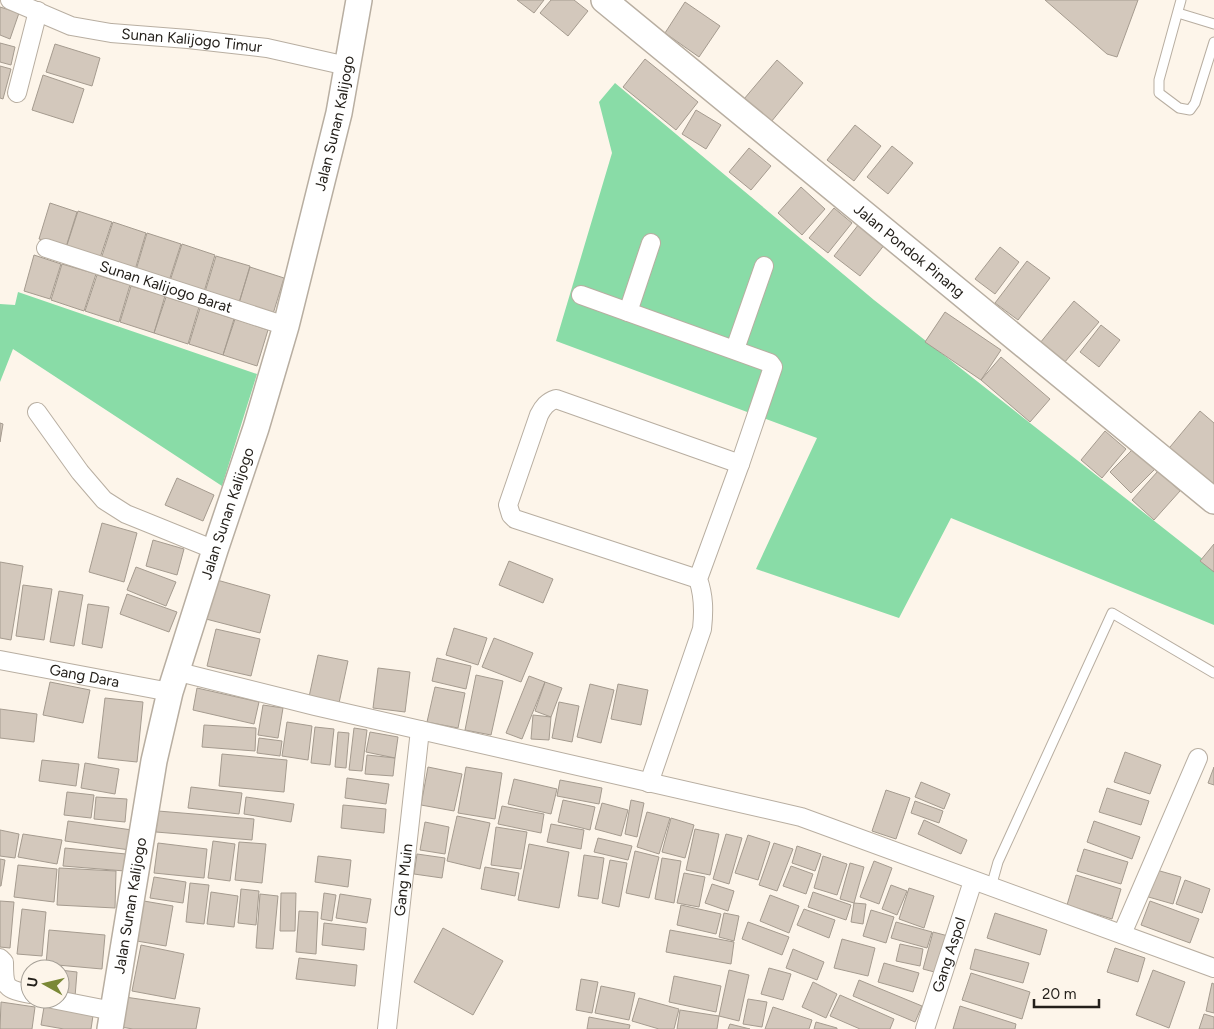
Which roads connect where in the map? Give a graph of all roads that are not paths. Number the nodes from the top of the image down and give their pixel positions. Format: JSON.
{"nodes":[{"id":1,"x":10,"y":0,"type":"edge"},
{"id":2,"x":359,"y":0,"type":"edge"},
{"id":3,"x":604,"y":0,"type":"edge"},
{"id":4,"x":1182,"y":0,"type":"edge"},
{"id":5,"x":38,"y":11,"type":"junction"},
{"id":6,"x":1178,"y":13,"type":"junction"},
{"id":7,"x":1214,"y":24,"type":"edge"},
{"id":8,"x":1214,"y":42,"type":"edge"},
{"id":9,"x":347,"y":66,"type":"junction"},
{"id":10,"x":17,"y":93,"type":"dead end"},
{"id":11,"x":651,"y":242,"type":"dead end"},
{"id":12,"x":46,"y":248,"type":"dead end"},
{"id":13,"x":764,"y":266,"type":"dead end"},
{"id":14,"x":581,"y":295,"type":"dead end"},
{"id":15,"x":628,"y":312,"type":"junction"},
{"id":16,"x":286,"y":326,"type":"junction"},
{"id":17,"x":735,"y":349,"type":"junction"},
{"id":18,"x":37,"y":412,"type":"dead end"},
{"id":19,"x":740,"y":464,"type":"junction"},
{"id":20,"x":1214,"y":502,"type":"edge"},
{"id":21,"x":215,"y":550,"type":"junction"},
{"id":22,"x":698,"y":579,"type":"junction"},
{"id":23,"x":0,"y":660,"type":"edge"},
{"id":24,"x":1214,"y":673,"type":"edge"},
{"id":25,"x":173,"y":682,"type":"junction"},
{"id":26,"x":420,"y":730,"type":"junction"},
{"id":27,"x":1198,"y":758,"type":"dead end"},
{"id":28,"x":649,"y":783,"type":"junction"},
{"id":29,"x":973,"y":881,"type":"junction"},
{"id":30,"x":991,"y":887,"type":"junction"},
{"id":31,"x":1122,"y":934,"type":"junction"},
{"id":32,"x":0,"y":958,"type":"edge"},
{"id":33,"x":1214,"y":968,"type":"edge"},
{"id":34,"x":20,"y":992,"type":"edge"},
{"id":35,"x":70,"y":1005,"type":"edge"},
{"id":36,"x":111,"y":1020,"type":"edge"},
{"id":37,"x":387,"y":1029,"type":"edge"},
{"id":38,"x":925,"y":1029,"type":"edge"}],
"edges":[{"from":1,"to":5,"type":"street","name":"Sunan Kalijogo Timur"},
{"from":2,"to":9,"type":"street","name":"Jalan Sunan Kalijogo"},
{"from":3,"to":20,"type":"street","name":"Jalan Pondok Pinang"},
{"from":4,"to":6,"type":"lane"},
{"from":5,"to":9,"type":"street","name":"Sunan Kalijogo Timur"},
{"from":5,"to":10,"type":"street"},
{"from":6,"to":7,"type":"lane"},
{"from":6,"to":8,"type":"lane"},
{"from":9,"to":16,"type":"street","name":"Jalan Sunan Kalijogo"},
{"from":11,"to":15,"type":"street"},
{"from":12,"to":16,"type":"street","name":"Sunan Kalijogo Barat"},
{"from":13,"to":17,"type":"street"},
{"from":14,"to":15,"type":"street"},
{"from":15,"to":17,"type":"street"},
{"from":16,"to":21,"type":"street","name":"Jalan Sunan Kalijogo"},
{"from":17,"to":19,"type":"street"},
{"from":18,"to":21,"type":"street"},
{"from":19,"to":22,"type":"street"},
{"from":19,"to":22,"type":"street"},
{"from":21,"to":25,"type":"street","name":"Jalan Sunan Kalijogo"},
{"from":22,"to":28,"type":"street"},
{"from":23,"to":25,"type":"street","name":"Gang Dara"},
{"from":24,"to":30,"type":"lane"},
{"from":25,"to":26,"type":"street","name":"Gang Dara"},
{"from":25,"to":36,"type":"street","name":"Jalan Sunan Kalijogo"},
{"from":26,"to":28,"type":"street","name":"Gang Dara"},
{"from":26,"to":37,"type":"street","name":"Gang Muin"},
{"from":27,"to":31,"type":"street"},
{"from":28,"to":29,"type":"street","name":"Gang Dara"},
{"from":29,"to":30,"type":"street","name":"Gang Dara"},
{"from":29,"to":38,"type":"street","name":"Gang Aspol"},
{"from":30,"to":31,"type":"street","name":"Gang Dara"},
{"from":31,"to":33,"type":"street","name":"Gang Dara"},
{"from":32,"to":34,"type":"street"},
{"from":35,"to":36,"type":"street"}]}
